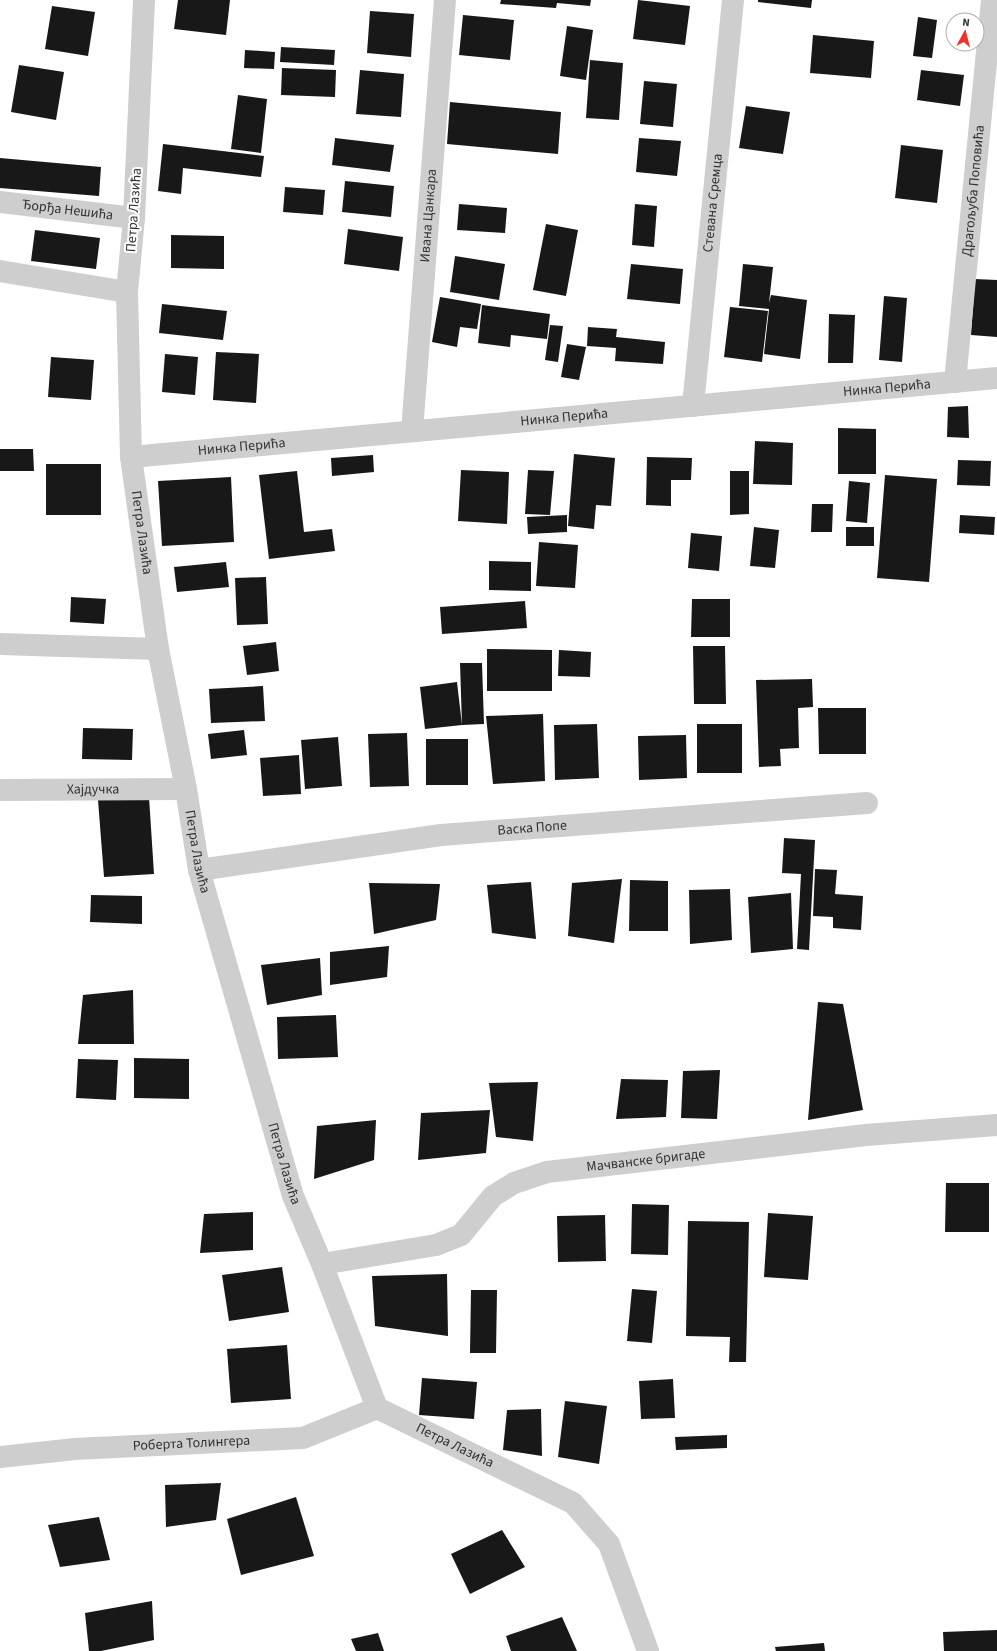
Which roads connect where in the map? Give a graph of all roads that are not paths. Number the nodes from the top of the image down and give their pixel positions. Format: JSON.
{"nodes":[{"id":1,"x":144,"y":0,"type":"edge"},
{"id":2,"x":445,"y":0,"type":"edge"},
{"id":3,"x":733,"y":0,"type":"edge"},
{"id":4,"x":992,"y":0,"type":"edge"},
{"id":5,"x":0,"y":202,"type":"edge"},
{"id":6,"x":134,"y":218,"type":"junction"},
{"id":7,"x":0,"y":270,"type":"edge"},
{"id":8,"x":128,"y":292,"type":"junction"},
{"id":9,"x":997,"y":378,"type":"edge"},
{"id":10,"x":955,"y":382,"type":"junction"},
{"id":11,"x":694,"y":406,"type":"junction"},
{"id":12,"x":412,"y":431,"type":"junction"},
{"id":13,"x":131,"y":457,"type":"junction"},
{"id":14,"x":0,"y":644,"type":"edge"},
{"id":15,"x":158,"y":649,"type":"junction"},
{"id":16,"x":186,"y":789,"type":"junction"},
{"id":17,"x":0,"y":790,"type":"edge"},
{"id":18,"x":867,"y":803,"type":"dead end"},
{"id":19,"x":199,"y":870,"type":"junction"},
{"id":20,"x":997,"y":1125,"type":"edge"},
{"id":21,"x":322,"y":1264,"type":"junction"},
{"id":22,"x":377,"y":1408,"type":"junction"},
{"id":23,"x":0,"y":1458,"type":"edge"},
{"id":24,"x":648,"y":1651,"type":"edge"}],
"edges":[{"from":1,"to":6,"type":"street","name":"Петра Лазића"},
{"from":2,"to":12,"type":"street","name":"Ивана Цанкара"},
{"from":3,"to":11,"type":"street","name":"Стевана Сремца"},
{"from":4,"to":10,"type":"street","name":"Драгољуба Поповића"},
{"from":5,"to":6,"type":"street","name":"Ђорђа Нешића"},
{"from":6,"to":8,"type":"street","name":"Петра Лазића"},
{"from":7,"to":8,"type":"street"},
{"from":8,"to":13,"type":"street","name":"Петра Лазића"},
{"from":9,"to":10,"type":"street","name":"Нинка Перића"},
{"from":10,"to":11,"type":"street","name":"Нинка Перића"},
{"from":11,"to":12,"type":"street","name":"Нинка Перића"},
{"from":12,"to":13,"type":"street","name":"Нинка Перића"},
{"from":13,"to":15,"type":"street","name":"Петра Лазића"},
{"from":14,"to":15,"type":"street"},
{"from":15,"to":16,"type":"street","name":"Петра Лазића"},
{"from":16,"to":17,"type":"street","name":"Хајдучка"},
{"from":16,"to":19,"type":"street","name":"Петра Лазића"},
{"from":18,"to":19,"type":"street","name":"Васка Попе"},
{"from":19,"to":21,"type":"street","name":"Петра Лазића"},
{"from":20,"to":21,"type":"street","name":"Мачванске бригаде"},
{"from":21,"to":22,"type":"street","name":"Петра Лазића"},
{"from":22,"to":23,"type":"street","name":"Роберта Толингера"},
{"from":22,"to":24,"type":"street","name":"Петра Лазића"}]}
